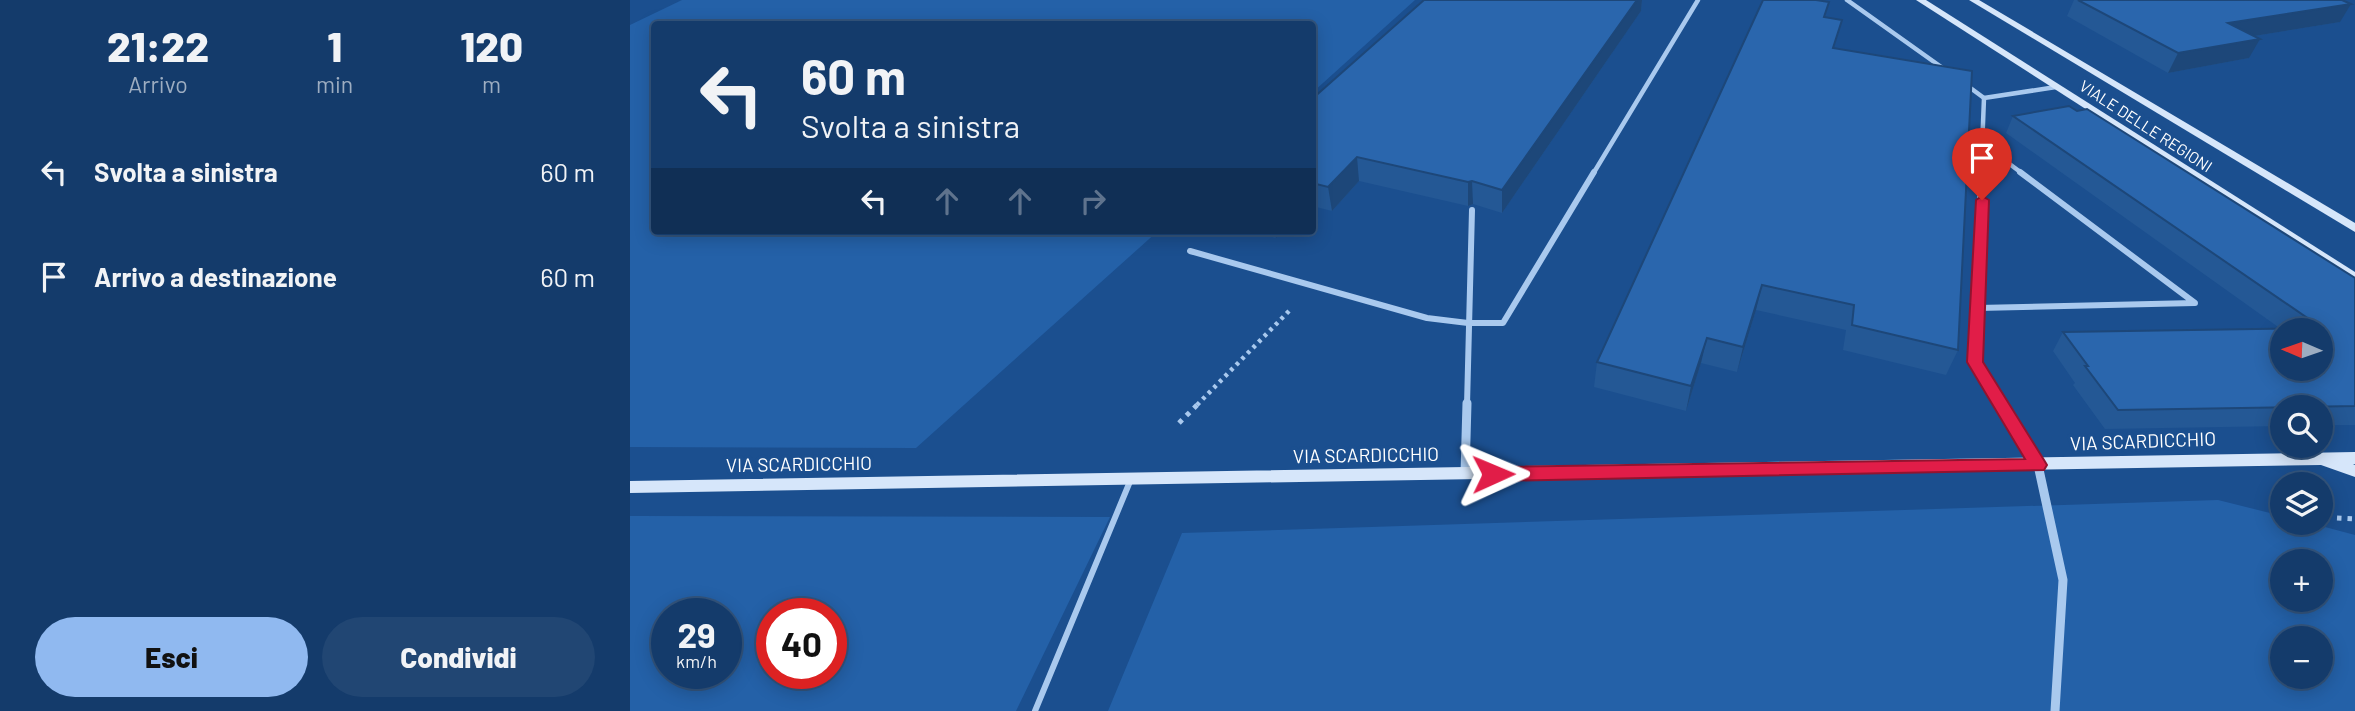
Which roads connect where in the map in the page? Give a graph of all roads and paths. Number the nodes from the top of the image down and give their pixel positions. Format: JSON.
{"nodes":[{"id":1,"x":1698,"y":0,"type":"edge"},
{"id":2,"x":1847,"y":0,"type":"edge"},
{"id":3,"x":1920,"y":0,"type":"edge"},
{"id":4,"x":1973,"y":0,"type":"edge"},
{"id":5,"x":1952,"y":75,"type":"edge"},
{"id":6,"x":1963,"y":83,"type":"edge"},
{"id":7,"x":2056,"y":87,"type":"junction"},
{"id":8,"x":1984,"y":98,"type":"junction"},
{"id":9,"x":1984,"y":145,"type":"junction"},
{"id":10,"x":1472,"y":210,"type":"edge"},
{"id":11,"x":2355,"y":228,"type":"edge"},
{"id":12,"x":1190,"y":251,"type":"dead end"},
{"id":13,"x":2355,"y":278,"type":"edge"},
{"id":14,"x":1314,"y":285,"type":"junction"},
{"id":15,"x":1978,"y":308,"type":"junction"},
{"id":16,"x":1468,"y":323,"type":"junction"},
{"id":17,"x":1179,"y":424,"type":"dead end"},
{"id":18,"x":2333,"y":457,"type":"edge"},
{"id":19,"x":2355,"y":457,"type":"edge"},
{"id":20,"x":2281,"y":458,"type":"edge"},
{"id":21,"x":2319,"y":458,"type":"edge"},
{"id":22,"x":2038,"y":465,"type":"junction"},
{"id":23,"x":2355,"y":471,"type":"edge"},
{"id":24,"x":1465,"y":474,"type":"junction"},
{"id":25,"x":1131,"y":479,"type":"junction"},
{"id":26,"x":630,"y":487,"type":"edge"},
{"id":27,"x":2337,"y":518,"type":"dead end"},
{"id":28,"x":2355,"y":519,"type":"edge"},
{"id":29,"x":1035,"y":711,"type":"edge"},
{"id":30,"x":2055,"y":711,"type":"edge"}],
"edges":[{"from":1,"to":16,"type":"street"},
{"from":2,"to":5,"type":"street"},
{"from":3,"to":7,"type":"street","name":"VIALE DELLE REGIONI"},
{"from":4,"to":11,"type":"street","name":"VIALE DELLE REGIONI"},
{"from":6,"to":8,"type":"street"},
{"from":7,"to":8,"type":"street"},
{"from":7,"to":13,"type":"street","name":"VIALE DELLE REGIONI"},
{"from":8,"to":9,"type":"street"},
{"from":9,"to":15,"type":"street"},
{"from":9,"to":15,"type":"street"},
{"from":10,"to":16,"type":"street"},
{"from":12,"to":14,"type":"street"},
{"from":14,"to":16,"type":"street"},
{"from":14,"to":17,"type":"path"},
{"from":15,"to":22,"type":"street"},
{"from":16,"to":24,"type":"street"},
{"from":18,"to":19,"type":"street","name":"VIA SCARDICCHIO"},
{"from":20,"to":22,"type":"street","name":"VIA SCARDICCHIO"},
{"from":21,"to":23,"type":"street"},
{"from":22,"to":24,"type":"street","name":"VIA SCARDICCHIO"},
{"from":22,"to":30,"type":"street"},
{"from":24,"to":25,"type":"street","name":"VIA SCARDICCHIO"},
{"from":25,"to":26,"type":"street","name":"VIA SCARDICCHIO"},
{"from":25,"to":29,"type":"lane"},
{"from":27,"to":28,"type":"path"}]}
